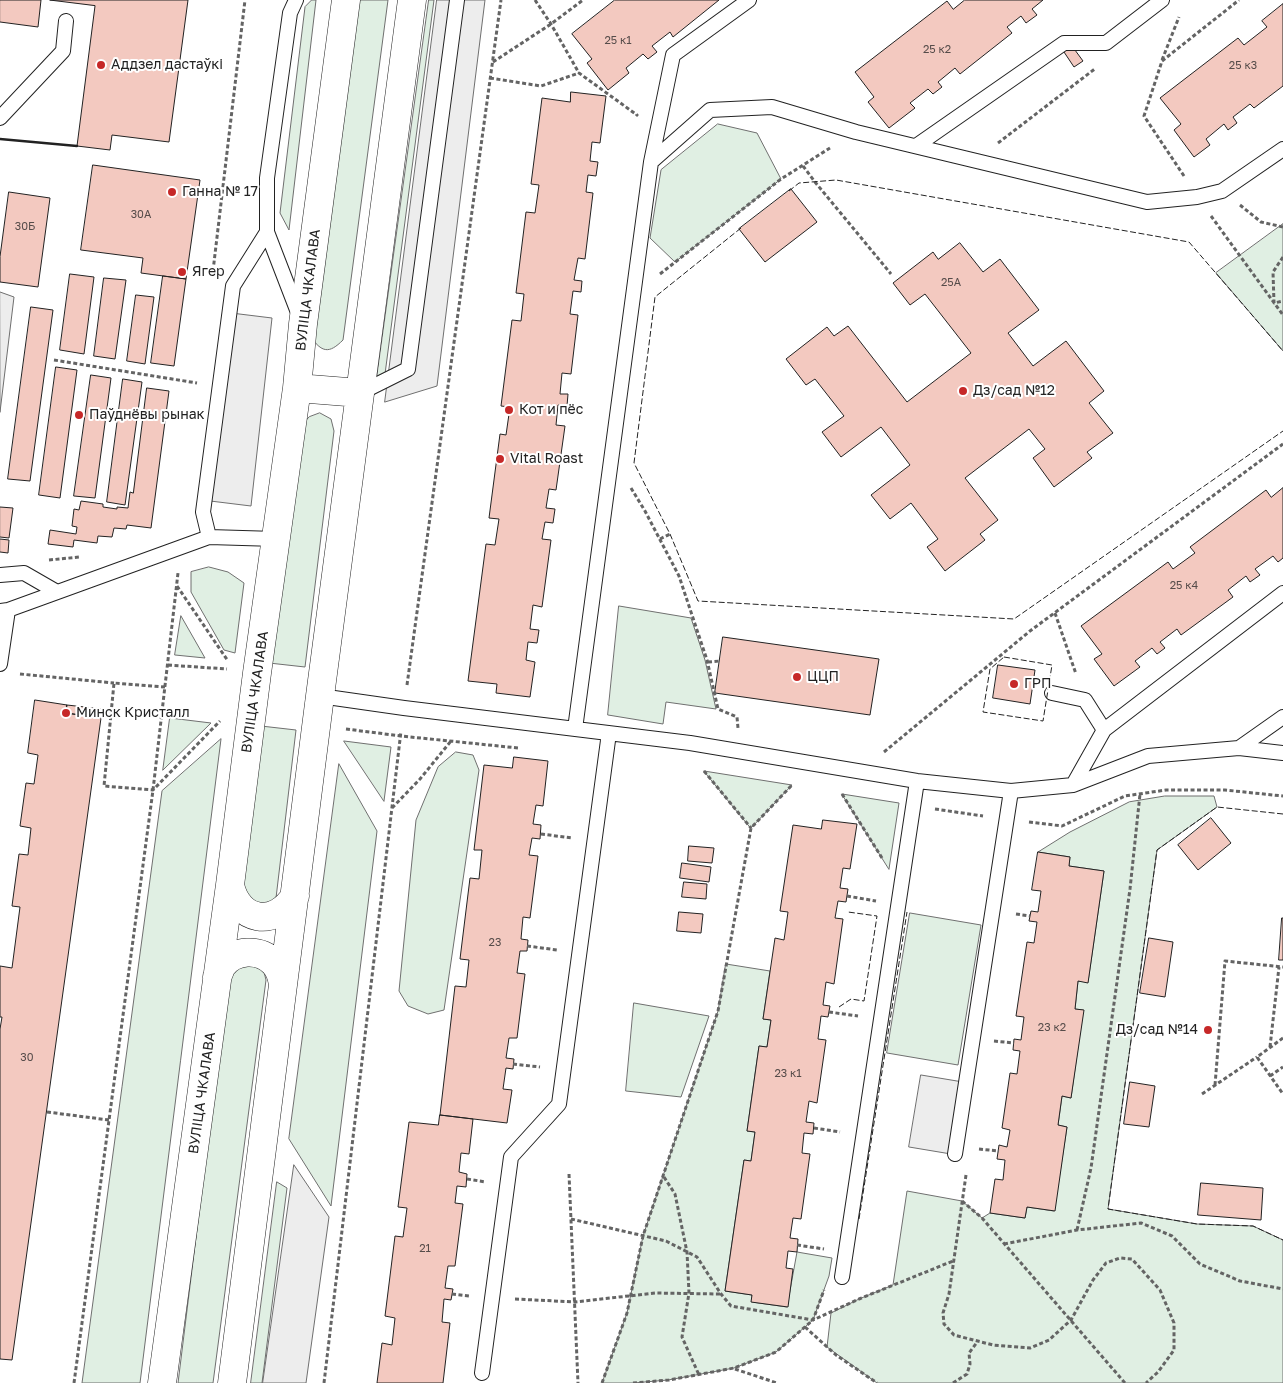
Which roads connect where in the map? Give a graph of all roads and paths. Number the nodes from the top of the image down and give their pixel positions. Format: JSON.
{"nodes":[{"id":1,"x":245,"y":0,"type":"edge"},
{"id":2,"x":296,"y":0,"type":"edge"},
{"id":3,"x":346,"y":0,"type":"edge"},
{"id":4,"x":412,"y":0,"type":"edge"},
{"id":5,"x":457,"y":0,"type":"edge"},
{"id":6,"x":535,"y":0,"type":"edge"},
{"id":7,"x":583,"y":0,"type":"edge"},
{"id":8,"x":749,"y":0,"type":"edge"},
{"id":9,"x":1162,"y":0,"type":"edge"},
{"id":10,"x":1239,"y":0,"type":"edge"},
{"id":11,"x":1182,"y":9,"type":"dead end"},
{"id":12,"x":66,"y":21,"type":"dead end"},
{"id":13,"x":551,"y":24,"type":"junction"},
{"id":14,"x":1162,"y":61,"type":"junction"},
{"id":15,"x":492,"y":62,"type":"dead end"},
{"id":16,"x":1099,"y":65,"type":"dead end"},
{"id":17,"x":579,"y":73,"type":"junction"},
{"id":18,"x":490,"y":78,"type":"dead end"},
{"id":19,"x":0,"y":118,"type":"edge"},
{"id":20,"x":636,"y":124,"type":"dead end"},
{"id":21,"x":856,"y":132,"type":"junction"},
{"id":22,"x":916,"y":146,"type":"junction"},
{"id":23,"x":1283,"y":149,"type":"edge"},
{"id":24,"x":976,"y":160,"type":"junction"},
{"id":25,"x":651,"y":162,"type":"junction"},
{"id":26,"x":803,"y":165,"type":"junction"},
{"id":27,"x":1222,"y":191,"type":"junction"},
{"id":28,"x":1197,"y":197,"type":"junction"},
{"id":29,"x":1283,"y":227,"type":"edge"},
{"id":30,"x":267,"y":232,"type":"junction"},
{"id":31,"x":1283,"y":257,"type":"edge"},
{"id":32,"x":891,"y":274,"type":"dead end"},
{"id":33,"x":213,"y":275,"type":"dead end"},
{"id":34,"x":633,"y":295,"type":"junction"},
{"id":35,"x":1283,"y":302,"type":"edge"},
{"id":36,"x":1274,"y":303,"type":"junction"},
{"id":37,"x":1283,"y":315,"type":"edge"},
{"id":38,"x":303,"y":324,"type":"junction"},
{"id":39,"x":54,"y":360,"type":"dead end"},
{"id":40,"x":200,"y":384,"type":"dead end"},
{"id":41,"x":297,"y":388,"type":"junction"},
{"id":42,"x":360,"y":393,"type":"junction"},
{"id":43,"x":1283,"y":444,"type":"edge"},
{"id":44,"x":612,"y":455,"type":"junction"},
{"id":45,"x":670,"y":534,"type":"dead end"},
{"id":46,"x":209,"y":537,"type":"junction"},
{"id":47,"x":660,"y":539,"type":"junction"},
{"id":48,"x":276,"y":540,"type":"junction"},
{"id":49,"x":181,"y":548,"type":"junction"},
{"id":50,"x":88,"y":554,"type":"dead end"},
{"id":51,"x":39,"y":560,"type":"dead end"},
{"id":52,"x":0,"y":575,"type":"edge"},
{"id":53,"x":177,"y":586,"type":"junction"},
{"id":54,"x":57,"y":592,"type":"junction"},
{"id":55,"x":1283,"y":593,"type":"edge"},
{"id":56,"x":4,"y":610,"type":"edge"},
{"id":57,"x":1054,"y":613,"type":"junction"},
{"id":58,"x":720,"y":661,"type":"dead end"},
{"id":59,"x":229,"y":662,"type":"dead end"},
{"id":60,"x":708,"y":662,"type":"junction"},
{"id":61,"x":0,"y":664,"type":"edge"},
{"id":62,"x":168,"y":665,"type":"junction"},
{"id":63,"x":234,"y":670,"type":"dead end"},
{"id":64,"x":19,"y":674,"type":"dead end"},
{"id":65,"x":114,"y":683,"type":"junction"},
{"id":66,"x":165,"y":687,"type":"junction"},
{"id":67,"x":1052,"y":693,"type":"dead end"},
{"id":68,"x":320,"y":696,"type":"junction"},
{"id":69,"x":1085,"y":700,"type":"junction"},
{"id":70,"x":225,"y":716,"type":"dead end"},
{"id":71,"x":1283,"y":717,"type":"edge"},
{"id":72,"x":346,"y":729,"type":"dead end"},
{"id":73,"x":575,"y":729,"type":"junction"},
{"id":74,"x":1104,"y":730,"type":"junction"},
{"id":75,"x":610,"y":734,"type":"junction"},
{"id":76,"x":452,"y":741,"type":"junction"},
{"id":77,"x":519,"y":748,"type":"dead end"},
{"id":78,"x":1239,"y":748,"type":"junction"},
{"id":79,"x":740,"y":752,"type":"junction"},
{"id":80,"x":1283,"y":753,"type":"edge"},
{"id":81,"x":695,"y":770,"type":"dead end"},
{"id":82,"x":704,"y":772,"type":"junction"},
{"id":83,"x":860,"y":772,"type":"junction"},
{"id":84,"x":713,"y":773,"type":"dead end"},
{"id":85,"x":917,"y":781,"type":"junction"},
{"id":86,"x":785,"y":784,"type":"dead end"},
{"id":87,"x":1073,"y":784,"type":"junction"},
{"id":88,"x":792,"y":785,"type":"junction"},
{"id":89,"x":800,"y":787,"type":"dead end"},
{"id":90,"x":153,"y":790,"type":"junction"},
{"id":91,"x":833,"y":792,"type":"dead end"},
{"id":92,"x":1011,"y":792,"type":"junction"},
{"id":93,"x":842,"y":794,"type":"junction"},
{"id":94,"x":1140,"y":794,"type":"junction"},
{"id":95,"x":850,"y":795,"type":"dead end"},
{"id":96,"x":1283,"y":796,"type":"edge"},
{"id":97,"x":914,"y":805,"type":"junction"},
{"id":98,"x":392,"y":808,"type":"dead end"},
{"id":99,"x":1007,"y":820,"type":"junction"},
{"id":100,"x":751,"y":828,"type":"junction"},
{"id":101,"x":540,"y":834,"type":"dead end"},
{"id":102,"x":595,"y":840,"type":"junction"},
{"id":103,"x":884,"y":861,"type":"dead end"},
{"id":104,"x":230,"y":885,"type":"junction"},
{"id":105,"x":295,"y":896,"type":"junction"},
{"id":106,"x":847,"y":896,"type":"dead end"},
{"id":107,"x":884,"y":902,"type":"dead end"},
{"id":108,"x":1009,"y":913,"type":"dead end"},
{"id":109,"x":1030,"y":916,"type":"dead end"},
{"id":110,"x":528,"y":946,"type":"dead end"},
{"id":111,"x":580,"y":953,"type":"junction"},
{"id":112,"x":1281,"y":967,"type":"edge"},
{"id":113,"x":218,"y":977,"type":"junction"},
{"id":114,"x":283,"y":985,"type":"junction"},
{"id":115,"x":829,"y":1012,"type":"dead end"},
{"id":116,"x":867,"y":1018,"type":"dead end"},
{"id":117,"x":1283,"y":1038,"type":"edge"},
{"id":118,"x":988,"y":1040,"type":"dead end"},
{"id":119,"x":1014,"y":1043,"type":"dead end"},
{"id":120,"x":1270,"y":1047,"type":"junction"},
{"id":121,"x":1257,"y":1057,"type":"junction"},
{"id":122,"x":1283,"y":1067,"type":"edge"},
{"id":123,"x":1270,"y":1076,"type":"junction"},
{"id":124,"x":1215,"y":1085,"type":"junction"},
{"id":125,"x":1202,"y":1094,"type":"dead end"},
{"id":126,"x":1283,"y":1094,"type":"edge"},
{"id":127,"x":47,"y":1112,"type":"dead end"},
{"id":128,"x":109,"y":1120,"type":"junction"},
{"id":129,"x":814,"y":1128,"type":"dead end"},
{"id":130,"x":841,"y":1132,"type":"dead end"},
{"id":131,"x":970,"y":1148,"type":"dead end"},
{"id":132,"x":998,"y":1151,"type":"dead end"},
{"id":133,"x":955,"y":1154,"type":"dead end"},
{"id":134,"x":569,"y":1174,"type":"dead end"},
{"id":135,"x":663,"y":1177,"type":"junction"},
{"id":136,"x":571,"y":1220,"type":"junction"},
{"id":137,"x":1078,"y":1230,"type":"junction"},
{"id":138,"x":643,"y":1236,"type":"junction"},
{"id":139,"x":1004,"y":1244,"type":"junction"},
{"id":140,"x":797,"y":1246,"type":"dead end"},
{"id":141,"x":833,"y":1250,"type":"dead end"},
{"id":142,"x":687,"y":1252,"type":"junction"},
{"id":143,"x":954,"y":1261,"type":"junction"},
{"id":144,"x":842,"y":1277,"type":"dead end"},
{"id":145,"x":826,"y":1285,"type":"dead end"},
{"id":146,"x":1283,"y":1290,"type":"edge"},
{"id":147,"x":689,"y":1293,"type":"junction"},
{"id":148,"x":721,"y":1294,"type":"junction"},
{"id":149,"x":631,"y":1296,"type":"junction"},
{"id":150,"x":492,"y":1298,"type":"junction"},
{"id":151,"x":575,"y":1302,"type":"junction"},
{"id":152,"x":813,"y":1320,"type":"junction"},
{"id":153,"x":1071,"y":1320,"type":"junction"},
{"id":154,"x":805,"y":1327,"type":"junction"},
{"id":155,"x":978,"y":1341,"type":"junction"},
{"id":156,"x":734,"y":1368,"type":"junction"},
{"id":157,"x":482,"y":1373,"type":"dead end"},
{"id":158,"x":699,"y":1375,"type":"junction"},
{"id":159,"x":74,"y":1383,"type":"edge"},
{"id":160,"x":162,"y":1383,"type":"edge"},
{"id":161,"x":232,"y":1383,"type":"edge"},
{"id":162,"x":578,"y":1383,"type":"edge"},
{"id":163,"x":602,"y":1383,"type":"edge"},
{"id":164,"x":633,"y":1383,"type":"edge"},
{"id":165,"x":777,"y":1383,"type":"edge"},
{"id":166,"x":877,"y":1383,"type":"edge"},
{"id":167,"x":953,"y":1383,"type":"edge"},
{"id":168,"x":1125,"y":1383,"type":"edge"},
{"id":169,"x":1146,"y":1383,"type":"edge"}],
"edges":[{"from":1,"to":33,"type":"path"},
{"from":2,"to":30,"type":"lane"},
{"from":3,"to":38,"type":"main road","name":"ВУЛІЦА ЧКАЛАВА"},
{"from":4,"to":42,"type":"main road"},
{"from":5,"to":42,"type":"lane"},
{"from":6,"to":13,"type":"path"},
{"from":7,"to":13,"type":"path"},
{"from":8,"to":25,"type":"lane"},
{"from":9,"to":22,"type":"lane"},
{"from":10,"to":14,"type":"path"},
{"from":11,"to":14,"type":"path"},
{"from":12,"to":19,"type":"lane"},
{"from":13,"to":15,"type":"path"},
{"from":13,"to":17,"type":"path"},
{"from":14,"to":28,"type":"path"},
{"from":16,"to":24,"type":"path"},
{"from":17,"to":18,"type":"path"},
{"from":17,"to":20,"type":"path"},
{"from":21,"to":22,"type":"lane"},
{"from":21,"to":25,"type":"lane"},
{"from":21,"to":26,"type":"path"},
{"from":22,"to":24,"type":"lane"},
{"from":23,"to":27,"type":"lane"},
{"from":24,"to":28,"type":"lane"},
{"from":25,"to":34,"type":"lane"},
{"from":26,"to":32,"type":"path"},
{"from":26,"to":34,"type":"path"},
{"from":27,"to":28,"type":"lane"},
{"from":27,"to":29,"type":"path"},
{"from":28,"to":36,"type":"path"},
{"from":30,"to":38,"type":"lane"},
{"from":30,"to":46,"type":"lane"},
{"from":31,"to":36,"type":"path"},
{"from":34,"to":44,"type":"lane"},
{"from":35,"to":36,"type":"path"},
{"from":36,"to":37,"type":"path"},
{"from":38,"to":41,"type":"main road","name":"ВУЛІЦА ЧКАЛАВА"},
{"from":39,"to":40,"type":"path"},
{"from":41,"to":42,"type":"main road"},
{"from":41,"to":48,"type":"main road","name":"ВУЛІЦА ЧКАЛАВА"},
{"from":42,"to":68,"type":"main road"},
{"from":43,"to":57,"type":"path"},
{"from":44,"to":47,"type":"path"},
{"from":44,"to":73,"type":"lane"},
{"from":45,"to":47,"type":"path"},
{"from":46,"to":48,"type":"lane"},
{"from":46,"to":49,"type":"lane"},
{"from":47,"to":60,"type":"path"},
{"from":48,"to":104,"type":"main road","name":"ВУЛІЦА ЧКАЛАВА"},
{"from":49,"to":53,"type":"path"},
{"from":49,"to":54,"type":"lane"},
{"from":50,"to":51,"type":"path"},
{"from":52,"to":54,"type":"lane"},
{"from":53,"to":59,"type":"path"},
{"from":53,"to":62,"type":"path"},
{"from":54,"to":56,"type":"lane"},
{"from":55,"to":74,"type":"lane"},
{"from":56,"to":61,"type":"lane"},
{"from":57,"to":69,"type":"path"},
{"from":57,"to":83,"type":"path"},
{"from":58,"to":60,"type":"path"},
{"from":60,"to":79,"type":"path"},
{"from":62,"to":63,"type":"path"},
{"from":62,"to":66,"type":"path"},
{"from":64,"to":65,"type":"path"},
{"from":65,"to":66,"type":"path"},
{"from":65,"to":90,"type":"path"},
{"from":66,"to":90,"type":"path"},
{"from":67,"to":69,"type":"lane"},
{"from":68,"to":73,"type":"lane"},
{"from":68,"to":105,"type":"main road"},
{"from":69,"to":74,"type":"lane"},
{"from":70,"to":90,"type":"path"},
{"from":71,"to":78,"type":"lane"},
{"from":72,"to":76,"type":"path"},
{"from":73,"to":75,"type":"lane"},
{"from":74,"to":87,"type":"lane"},
{"from":75,"to":79,"type":"lane"},
{"from":75,"to":102,"type":"lane"},
{"from":76,"to":77,"type":"path"},
{"from":76,"to":98,"type":"path"},
{"from":78,"to":80,"type":"lane"},
{"from":78,"to":87,"type":"lane"},
{"from":79,"to":83,"type":"lane"},
{"from":81,"to":82,"type":"path"},
{"from":82,"to":84,"type":"path"},
{"from":82,"to":100,"type":"path"},
{"from":83,"to":85,"type":"lane"},
{"from":85,"to":92,"type":"lane"},
{"from":85,"to":97,"type":"lane"},
{"from":86,"to":88,"type":"path"},
{"from":87,"to":92,"type":"lane"},
{"from":88,"to":89,"type":"path"},
{"from":88,"to":100,"type":"path"},
{"from":90,"to":128,"type":"path"},
{"from":91,"to":93,"type":"path"},
{"from":92,"to":99,"type":"lane"},
{"from":93,"to":95,"type":"path"},
{"from":93,"to":103,"type":"path"},
{"from":94,"to":96,"type":"path"},
{"from":94,"to":99,"type":"path"},
{"from":94,"to":137,"type":"path"},
{"from":97,"to":99,"type":"path"},
{"from":97,"to":144,"type":"lane"},
{"from":99,"to":133,"type":"lane"},
{"from":100,"to":135,"type":"path"},
{"from":101,"to":102,"type":"path"},
{"from":102,"to":111,"type":"lane"},
{"from":104,"to":105,"type":"main road"},
{"from":104,"to":113,"type":"main road","name":"ВУЛІЦА ЧКАЛАВА"},
{"from":105,"to":114,"type":"main road"},
{"from":106,"to":107,"type":"path"},
{"from":108,"to":109,"type":"path"},
{"from":110,"to":111,"type":"path"},
{"from":111,"to":150,"type":"lane"},
{"from":112,"to":120,"type":"path"},
{"from":112,"to":124,"type":"path"},
{"from":113,"to":114,"type":"main road"},
{"from":113,"to":160,"type":"main road","name":"ВУЛІЦА ЧКАЛАВА"},
{"from":114,"to":161,"type":"main road"},
{"from":115,"to":116,"type":"path"},
{"from":117,"to":120,"type":"path"},
{"from":118,"to":119,"type":"path"},
{"from":120,"to":121,"type":"path"},
{"from":121,"to":123,"type":"path"},
{"from":121,"to":124,"type":"path"},
{"from":122,"to":123,"type":"path"},
{"from":123,"to":126,"type":"path"},
{"from":124,"to":125,"type":"path"},
{"from":127,"to":128,"type":"path"},
{"from":128,"to":159,"type":"path"},
{"from":129,"to":130,"type":"path"},
{"from":131,"to":132,"type":"path"},
{"from":134,"to":136,"type":"path"},
{"from":135,"to":138,"type":"path"},
{"from":135,"to":142,"type":"path"},
{"from":136,"to":138,"type":"path"},
{"from":136,"to":151,"type":"path"},
{"from":137,"to":139,"type":"path"},
{"from":137,"to":146,"type":"path"},
{"from":138,"to":142,"type":"path"},
{"from":138,"to":149,"type":"path"},
{"from":139,"to":143,"type":"path"},
{"from":139,"to":153,"type":"path"},
{"from":140,"to":141,"type":"path"},
{"from":142,"to":147,"type":"path"},
{"from":142,"to":148,"type":"path"},
{"from":143,"to":152,"type":"path"},
{"from":143,"to":155,"type":"path"},
{"from":145,"to":152,"type":"path"},
{"from":147,"to":148,"type":"path"},
{"from":147,"to":149,"type":"path"},
{"from":147,"to":158,"type":"path"},
{"from":148,"to":152,"type":"path"},
{"from":149,"to":151,"type":"path"},
{"from":149,"to":163,"type":"path"},
{"from":150,"to":151,"type":"path"},
{"from":150,"to":157,"type":"lane"},
{"from":151,"to":162,"type":"path"},
{"from":152,"to":154,"type":"path"},
{"from":153,"to":155,"type":"path"},
{"from":153,"to":168,"type":"path"},
{"from":153,"to":169,"type":"path"},
{"from":154,"to":156,"type":"path"},
{"from":154,"to":166,"type":"path"},
{"from":155,"to":167,"type":"path"},
{"from":156,"to":158,"type":"path"},
{"from":156,"to":165,"type":"path"},
{"from":158,"to":164,"type":"path"}]}
